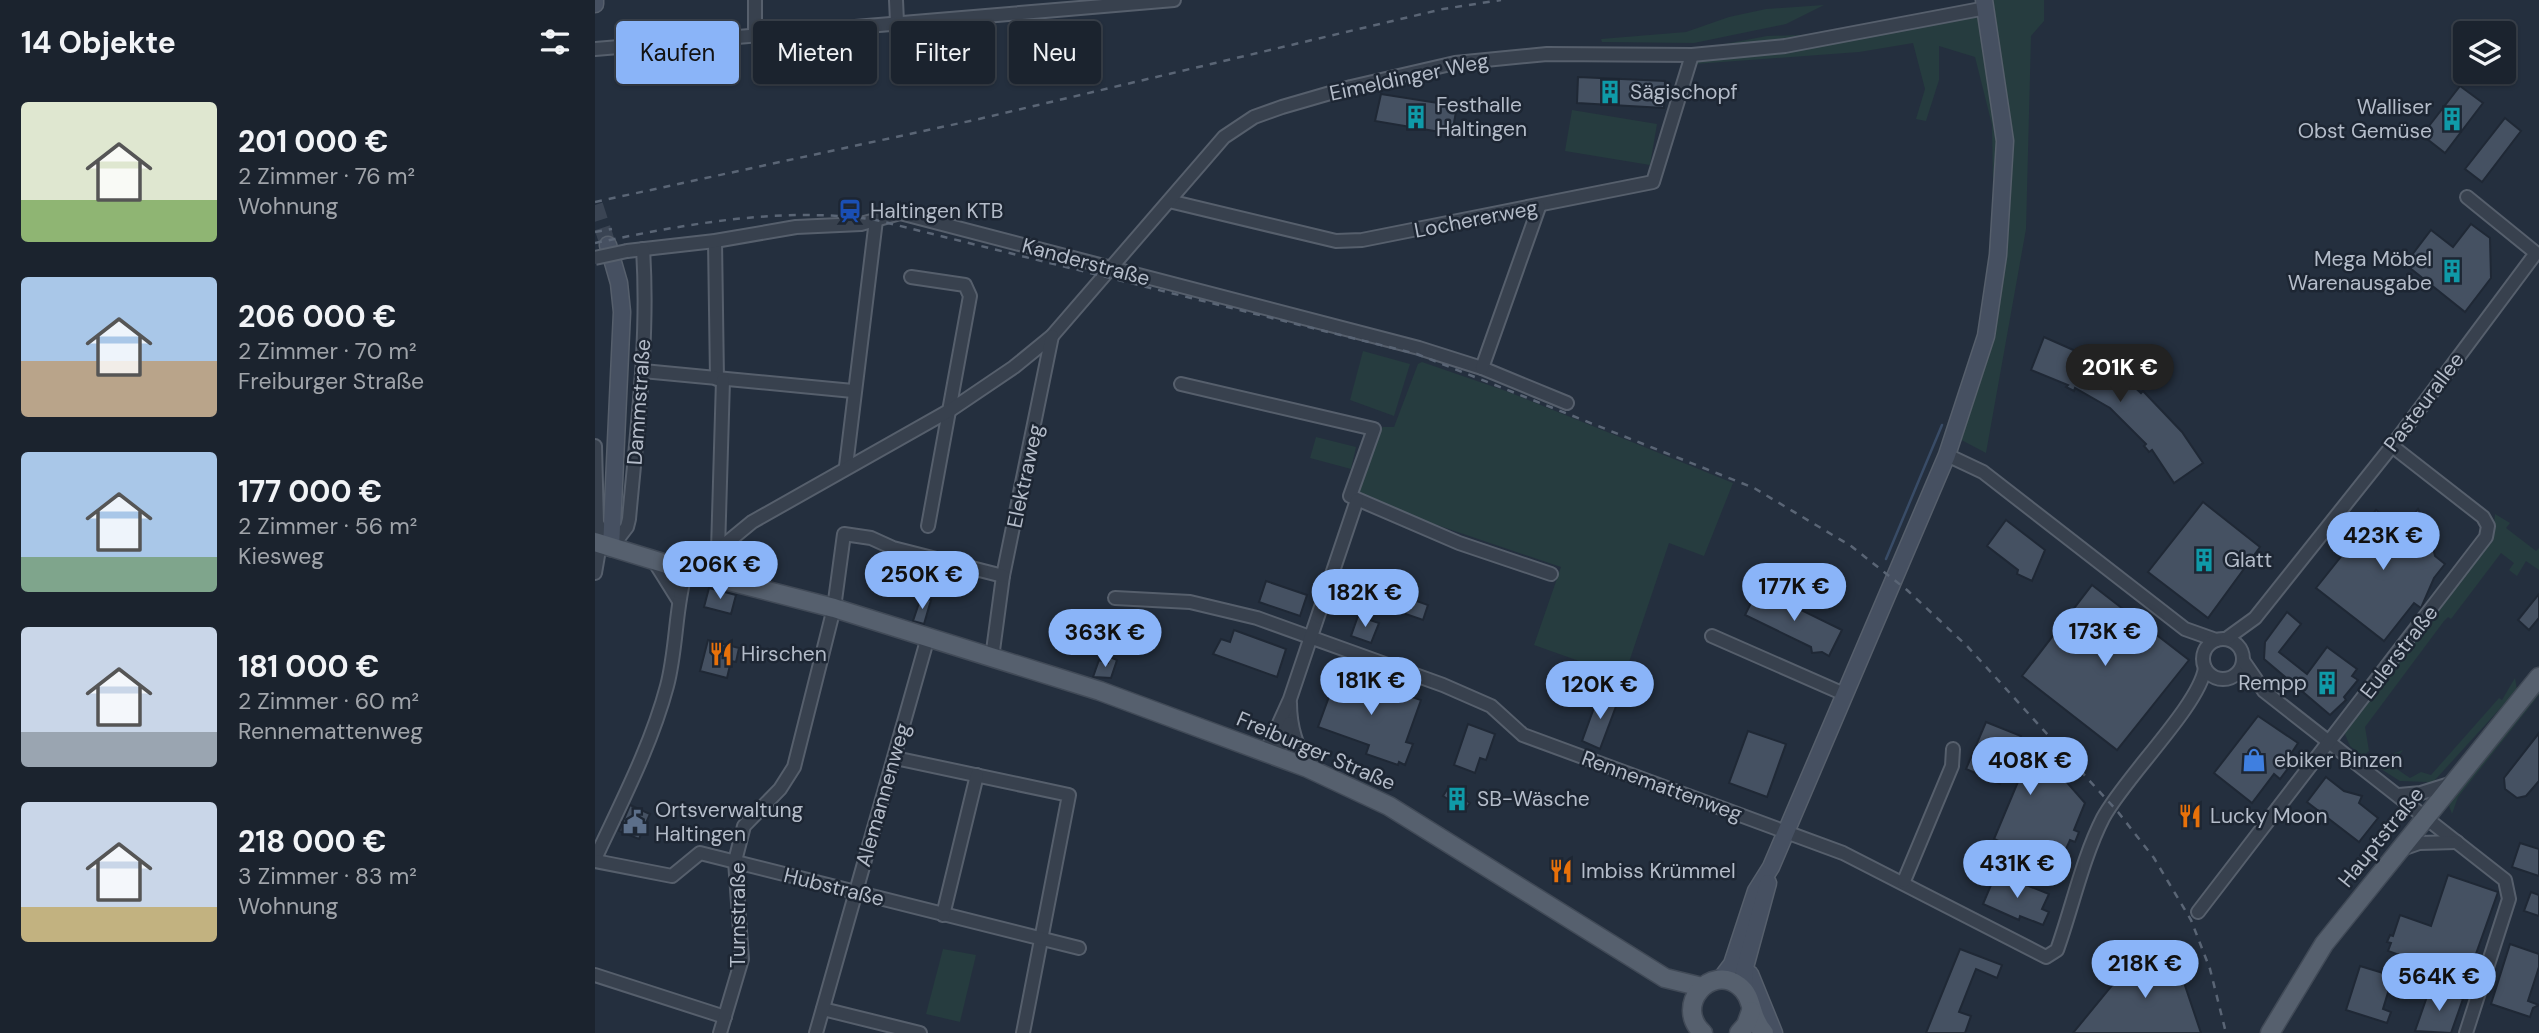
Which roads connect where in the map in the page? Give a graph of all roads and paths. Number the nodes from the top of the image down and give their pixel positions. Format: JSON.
{"nodes":[{"id":1,"x":755,"y":0,"type":"edge"},
{"id":2,"x":896,"y":0,"type":"edge"},
{"id":3,"x":1174,"y":0,"type":"edge"},
{"id":4,"x":1109,"y":2,"type":"edge"},
{"id":5,"x":1985,"y":4,"type":"edge"},
{"id":6,"x":999,"y":6,"type":"edge"},
{"id":7,"x":755,"y":21,"type":"edge"},
{"id":8,"x":897,"y":21,"type":"edge"},
{"id":9,"x":903,"y":21,"type":"edge"},
{"id":10,"x":753,"y":36,"type":"edge"},
{"id":11,"x":595,"y":49,"type":"edge"},
{"id":12,"x":1692,"y":55,"type":"junction"},
{"id":13,"x":2467,"y":197,"type":"dead end"},
{"id":14,"x":1169,"y":201,"type":"junction"},
{"id":15,"x":1539,"y":207,"type":"junction"},
{"id":16,"x":876,"y":220,"type":"junction"},
{"id":17,"x":715,"y":241,"type":"junction"},
{"id":18,"x":608,"y":245,"type":"tunnel mouth"},
{"id":19,"x":643,"y":249,"type":"junction"},
{"id":20,"x":595,"y":258,"type":"edge"},
{"id":21,"x":1112,"y":269,"type":"junction"},
{"id":22,"x":911,"y":277,"type":"dead end"},
{"id":23,"x":1052,"y":336,"type":"junction"},
{"id":24,"x":1482,"y":368,"type":"junction"},
{"id":25,"x":643,"y":371,"type":"junction"},
{"id":26,"x":720,"y":380,"type":"junction"},
{"id":27,"x":1181,"y":384,"type":"dead end"},
{"id":28,"x":853,"y":391,"type":"junction"},
{"id":29,"x":1567,"y":403,"type":"dead end"},
{"id":30,"x":952,"y":409,"type":"junction"},
{"id":31,"x":595,"y":446,"type":"edge"},
{"id":32,"x":2392,"y":446,"type":"junction"},
{"id":33,"x":1947,"y":455,"type":"junction"},
{"id":34,"x":845,"y":466,"type":"junction"},
{"id":35,"x":1357,"y":500,"type":"junction"},
{"id":36,"x":928,"y":526,"type":"dead end"},
{"id":37,"x":602,"y":544,"type":"edge"},
{"id":38,"x":718,"y":550,"type":"junction"},
{"id":39,"x":654,"y":561,"type":"junction"},
{"id":40,"x":686,"y":570,"type":"junction"},
{"id":41,"x":595,"y":573,"type":"edge"},
{"id":42,"x":1551,"y":575,"type":"dead end"},
{"id":43,"x":710,"y":576,"type":"junction"},
{"id":44,"x":1003,"y":576,"type":"junction"},
{"id":45,"x":1115,"y":597,"type":"dead end"},
{"id":46,"x":679,"y":600,"type":"junction"},
{"id":47,"x":834,"y":608,"type":"junction"},
{"id":48,"x":2255,"y":618,"type":"junction"},
{"id":49,"x":2185,"y":629,"type":"junction"},
{"id":50,"x":1713,"y":636,"type":"dead end"},
{"id":51,"x":927,"y":638,"type":"junction"},
{"id":52,"x":1311,"y":639,"type":"junction"},
{"id":53,"x":2221,"y":639,"type":"junction"},
{"id":54,"x":2243,"y":656,"type":"junction"},
{"id":55,"x":992,"y":657,"type":"junction"},
{"id":56,"x":2204,"y":662,"type":"junction"},
{"id":57,"x":2539,"y":677,"type":"edge"},
{"id":58,"x":2227,"y":679,"type":"junction"},
{"id":59,"x":2264,"y":691,"type":"junction"},
{"id":60,"x":1844,"y":694,"type":"junction"},
{"id":61,"x":2193,"y":696,"type":"junction"},
{"id":62,"x":1290,"y":699,"type":"junction"},
{"id":63,"x":1290,"y":723,"type":"junction"},
{"id":64,"x":2329,"y":743,"type":"junction"},
{"id":65,"x":1953,"y":749,"type":"dead end"},
{"id":66,"x":1266,"y":752,"type":"junction"},
{"id":67,"x":895,"y":758,"type":"junction"},
{"id":68,"x":1308,"y":768,"type":"junction"},
{"id":69,"x":977,"y":775,"type":"junction"},
{"id":70,"x":2454,"y":782,"type":"junction"},
{"id":71,"x":2399,"y":795,"type":"junction"},
{"id":72,"x":2427,"y":816,"type":"junction"},
{"id":73,"x":1786,"y":830,"type":"junction"},
{"id":74,"x":2456,"y":842,"type":"junction"},
{"id":75,"x":2399,"y":850,"type":"junction"},
{"id":76,"x":595,"y":860,"type":"edge"},
{"id":77,"x":735,"y":861,"type":"junction"},
{"id":78,"x":1771,"y":867,"type":"junction"},
{"id":79,"x":1903,"y":881,"type":"junction"},
{"id":80,"x":854,"y":893,"type":"junction"},
{"id":81,"x":2198,"y":912,"type":"dead end"},
{"id":82,"x":943,"y":915,"type":"junction"},
{"id":83,"x":1042,"y":939,"type":"junction"},
{"id":84,"x":1079,"y":948,"type":"dead end"},
{"id":85,"x":1749,"y":958,"type":"junction"},
{"id":86,"x":595,"y":975,"type":"edge"},
{"id":87,"x":1665,"y":978,"type":"junction"},
{"id":88,"x":1720,"y":980,"type":"junction"},
{"id":89,"x":1702,"y":987,"type":"junction"},
{"id":90,"x":1745,"y":992,"type":"junction"},
{"id":91,"x":823,"y":1009,"type":"junction"},
{"id":92,"x":1751,"y":1011,"type":"junction"},
{"id":93,"x":725,"y":1017,"type":"junction"},
{"id":94,"x":1696,"y":1025,"type":"edge"},
{"id":95,"x":720,"y":1033,"type":"edge"},
{"id":96,"x":816,"y":1033,"type":"edge"},
{"id":97,"x":920,"y":1033,"type":"edge"},
{"id":98,"x":1023,"y":1033,"type":"edge"},
{"id":99,"x":1739,"y":1033,"type":"edge"},
{"id":100,"x":1763,"y":1033,"type":"edge"},
{"id":101,"x":1774,"y":1033,"type":"edge"},
{"id":102,"x":2270,"y":1033,"type":"edge"},
{"id":103,"x":2466,"y":1033,"type":"edge"}],
"edges":[{"from":1,"to":7,"type":"street"},
{"from":2,"to":8,"type":"street"},
{"from":3,"to":4,"type":"street"},
{"from":4,"to":6,"type":"street"},
{"from":5,"to":12,"type":"street","name":"Eimeldinger Weg"},
{"from":5,"to":33,"type":"street"},
{"from":6,"to":9,"type":"street"},
{"from":10,"to":11,"type":"street"},
{"from":12,"to":14,"type":"street","name":"Eimeldinger Weg"},
{"from":12,"to":15,"type":"street","name":"Lochererweg"},
{"from":13,"to":32,"type":"street","name":"Pasteurallee"},
{"from":14,"to":15,"type":"street","name":"Lochererweg"},
{"from":14,"to":21,"type":"street","name":"Eimeldinger Weg"},
{"from":15,"to":24,"type":"street"},
{"from":16,"to":17,"type":"street","name":"Kanderstraße"},
{"from":16,"to":21,"type":"street","name":"Kanderstraße"},
{"from":16,"to":28,"type":"street"},
{"from":17,"to":19,"type":"street","name":"Kanderstraße"},
{"from":17,"to":26,"type":"street"},
{"from":18,"to":37,"type":"street"},
{"from":19,"to":20,"type":"street","name":"Kanderstraße","bridge":true},
{"from":19,"to":25,"type":"street","name":"Dammstraße"},
{"from":21,"to":23,"type":"street","name":"Eimeldinger Weg"},
{"from":21,"to":24,"type":"street","name":"Kanderstraße"},
{"from":22,"to":30,"type":"street"},
{"from":23,"to":30,"type":"street","name":"Eimeldinger Weg"},
{"from":23,"to":44,"type":"street","name":"Elektraweg"},
{"from":24,"to":29,"type":"street","name":"Kanderstraße"},
{"from":25,"to":26,"type":"street"},
{"from":25,"to":37,"type":"street","name":"Dammstraße"},
{"from":26,"to":28,"type":"street"},
{"from":26,"to":38,"type":"street"},
{"from":27,"to":35,"type":"street"},
{"from":28,"to":34,"type":"street"},
{"from":30,"to":34,"type":"street","name":"Eimeldinger Weg"},
{"from":30,"to":36,"type":"street"},
{"from":31,"to":37,"type":"street"},
{"from":32,"to":48,"type":"street","name":"Pasteurallee"},
{"from":32,"to":64,"type":"street","name":"Eulerstraße"},
{"from":33,"to":49,"type":"street"},
{"from":33,"to":60,"type":"street"},
{"from":34,"to":38,"type":"street","name":"Eimeldinger Weg"},
{"from":35,"to":42,"type":"street"},
{"from":35,"to":52,"type":"street"},
{"from":37,"to":39,"type":"main road","name":"Freiburger Straße"},
{"from":37,"to":41,"type":"street"},
{"from":38,"to":43,"type":"street"},
{"from":39,"to":40,"type":"main road","name":"Freiburger Straße"},
{"from":39,"to":46,"type":"street"},
{"from":40,"to":43,"type":"main road","name":"Freiburger Straße"},
{"from":40,"to":46,"type":"street"},
{"from":43,"to":47,"type":"main road","name":"Freiburger Straße"},
{"from":44,"to":47,"type":"street","name":"Turnstraße"},
{"from":44,"to":55,"type":"street","name":"Elektraweg"},
{"from":45,"to":52,"type":"street","name":"Rennemattenweg"},
{"from":46,"to":76,"type":"street"},
{"from":47,"to":51,"type":"main road","name":"Freiburger Straße"},
{"from":47,"to":77,"type":"street","name":"Turnstraße"},
{"from":48,"to":53,"type":"street","name":"Pasteurallee"},
{"from":48,"to":54,"type":"street","name":"Pasteurallee"},
{"from":49,"to":53,"type":"street"},
{"from":49,"to":56,"type":"street"},
{"from":50,"to":60,"type":"street"},
{"from":51,"to":55,"type":"main road","name":"Freiburger Straße"},
{"from":51,"to":67,"type":"street","name":"Alemannenweg"},
{"from":52,"to":62,"type":"street"},
{"from":52,"to":73,"type":"street","name":"Rennemattenweg"},
{"from":53,"to":54,"type":"street"},
{"from":53,"to":56,"type":"street"},
{"from":54,"to":58,"type":"street"},
{"from":54,"to":59,"type":"street"},
{"from":55,"to":66,"type":"main road","name":"Freiburger Straße"},
{"from":56,"to":58,"type":"street"},
{"from":56,"to":61,"type":"street"},
{"from":57,"to":70,"type":"main road","name":"Hauptstraße"},
{"from":58,"to":59,"type":"street"},
{"from":58,"to":61,"type":"street"},
{"from":59,"to":64,"type":"street"},
{"from":60,"to":73,"type":"street"},
{"from":61,"to":79,"type":"street","name":"Rennemattenweg"},
{"from":62,"to":63,"type":"street"},
{"from":62,"to":66,"type":"street"},
{"from":63,"to":66,"type":"street"},
{"from":63,"to":68,"type":"street"},
{"from":64,"to":71,"type":"street"},
{"from":64,"to":81,"type":"street","name":"Eulerstraße"},
{"from":65,"to":79,"type":"street"},
{"from":66,"to":68,"type":"main road","name":"Freiburger Straße"},
{"from":67,"to":69,"type":"street"},
{"from":67,"to":80,"type":"street","name":"Alemannenweg"},
{"from":68,"to":87,"type":"main road","name":"Freiburger Straße"},
{"from":69,"to":82,"type":"street"},
{"from":69,"to":83,"type":"street"},
{"from":70,"to":71,"type":"street"},
{"from":70,"to":72,"type":"main road","name":"Hauptstraße"},
{"from":71,"to":72,"type":"street"},
{"from":72,"to":74,"type":"street"},
{"from":72,"to":75,"type":"main road","name":"Hauptstraße"},
{"from":73,"to":78,"type":"street"},
{"from":73,"to":79,"type":"street","name":"Rennemattenweg"},
{"from":74,"to":75,"type":"street"},
{"from":74,"to":103,"type":"street"},
{"from":75,"to":102,"type":"main road","name":"Hauptstraße"},
{"from":76,"to":77,"type":"street","name":"Hubstraße"},
{"from":77,"to":80,"type":"street","name":"Hubstraße"},
{"from":77,"to":93,"type":"street","name":"Turnstraße"},
{"from":78,"to":85,"type":"street"},
{"from":78,"to":88,"type":"street"},
{"from":80,"to":82,"type":"street","name":"Hubstraße"},
{"from":80,"to":91,"type":"street","name":"Alemannenweg"},
{"from":82,"to":83,"type":"street","name":"Hubstraße"},
{"from":83,"to":84,"type":"street","name":"Hubstraße"},
{"from":83,"to":98,"type":"street"},
{"from":85,"to":90,"type":"street"},
{"from":85,"to":101,"type":"street"},
{"from":86,"to":93,"type":"street"},
{"from":87,"to":89,"type":"main road","name":"Freiburger Straße"},
{"from":87,"to":94,"type":"main road","name":"Freiburger Straße"},
{"from":88,"to":89,"type":"main road"},
{"from":88,"to":90,"type":"main road"},
{"from":89,"to":94,"type":"main road"},
{"from":90,"to":92,"type":"main road"},
{"from":91,"to":96,"type":"street","name":"Alemannenweg"},
{"from":91,"to":97,"type":"street"},
{"from":92,"to":99,"type":"main road"},
{"from":92,"to":100,"type":"main road"},
{"from":93,"to":95,"type":"street","name":"Turnstraße"}]}
